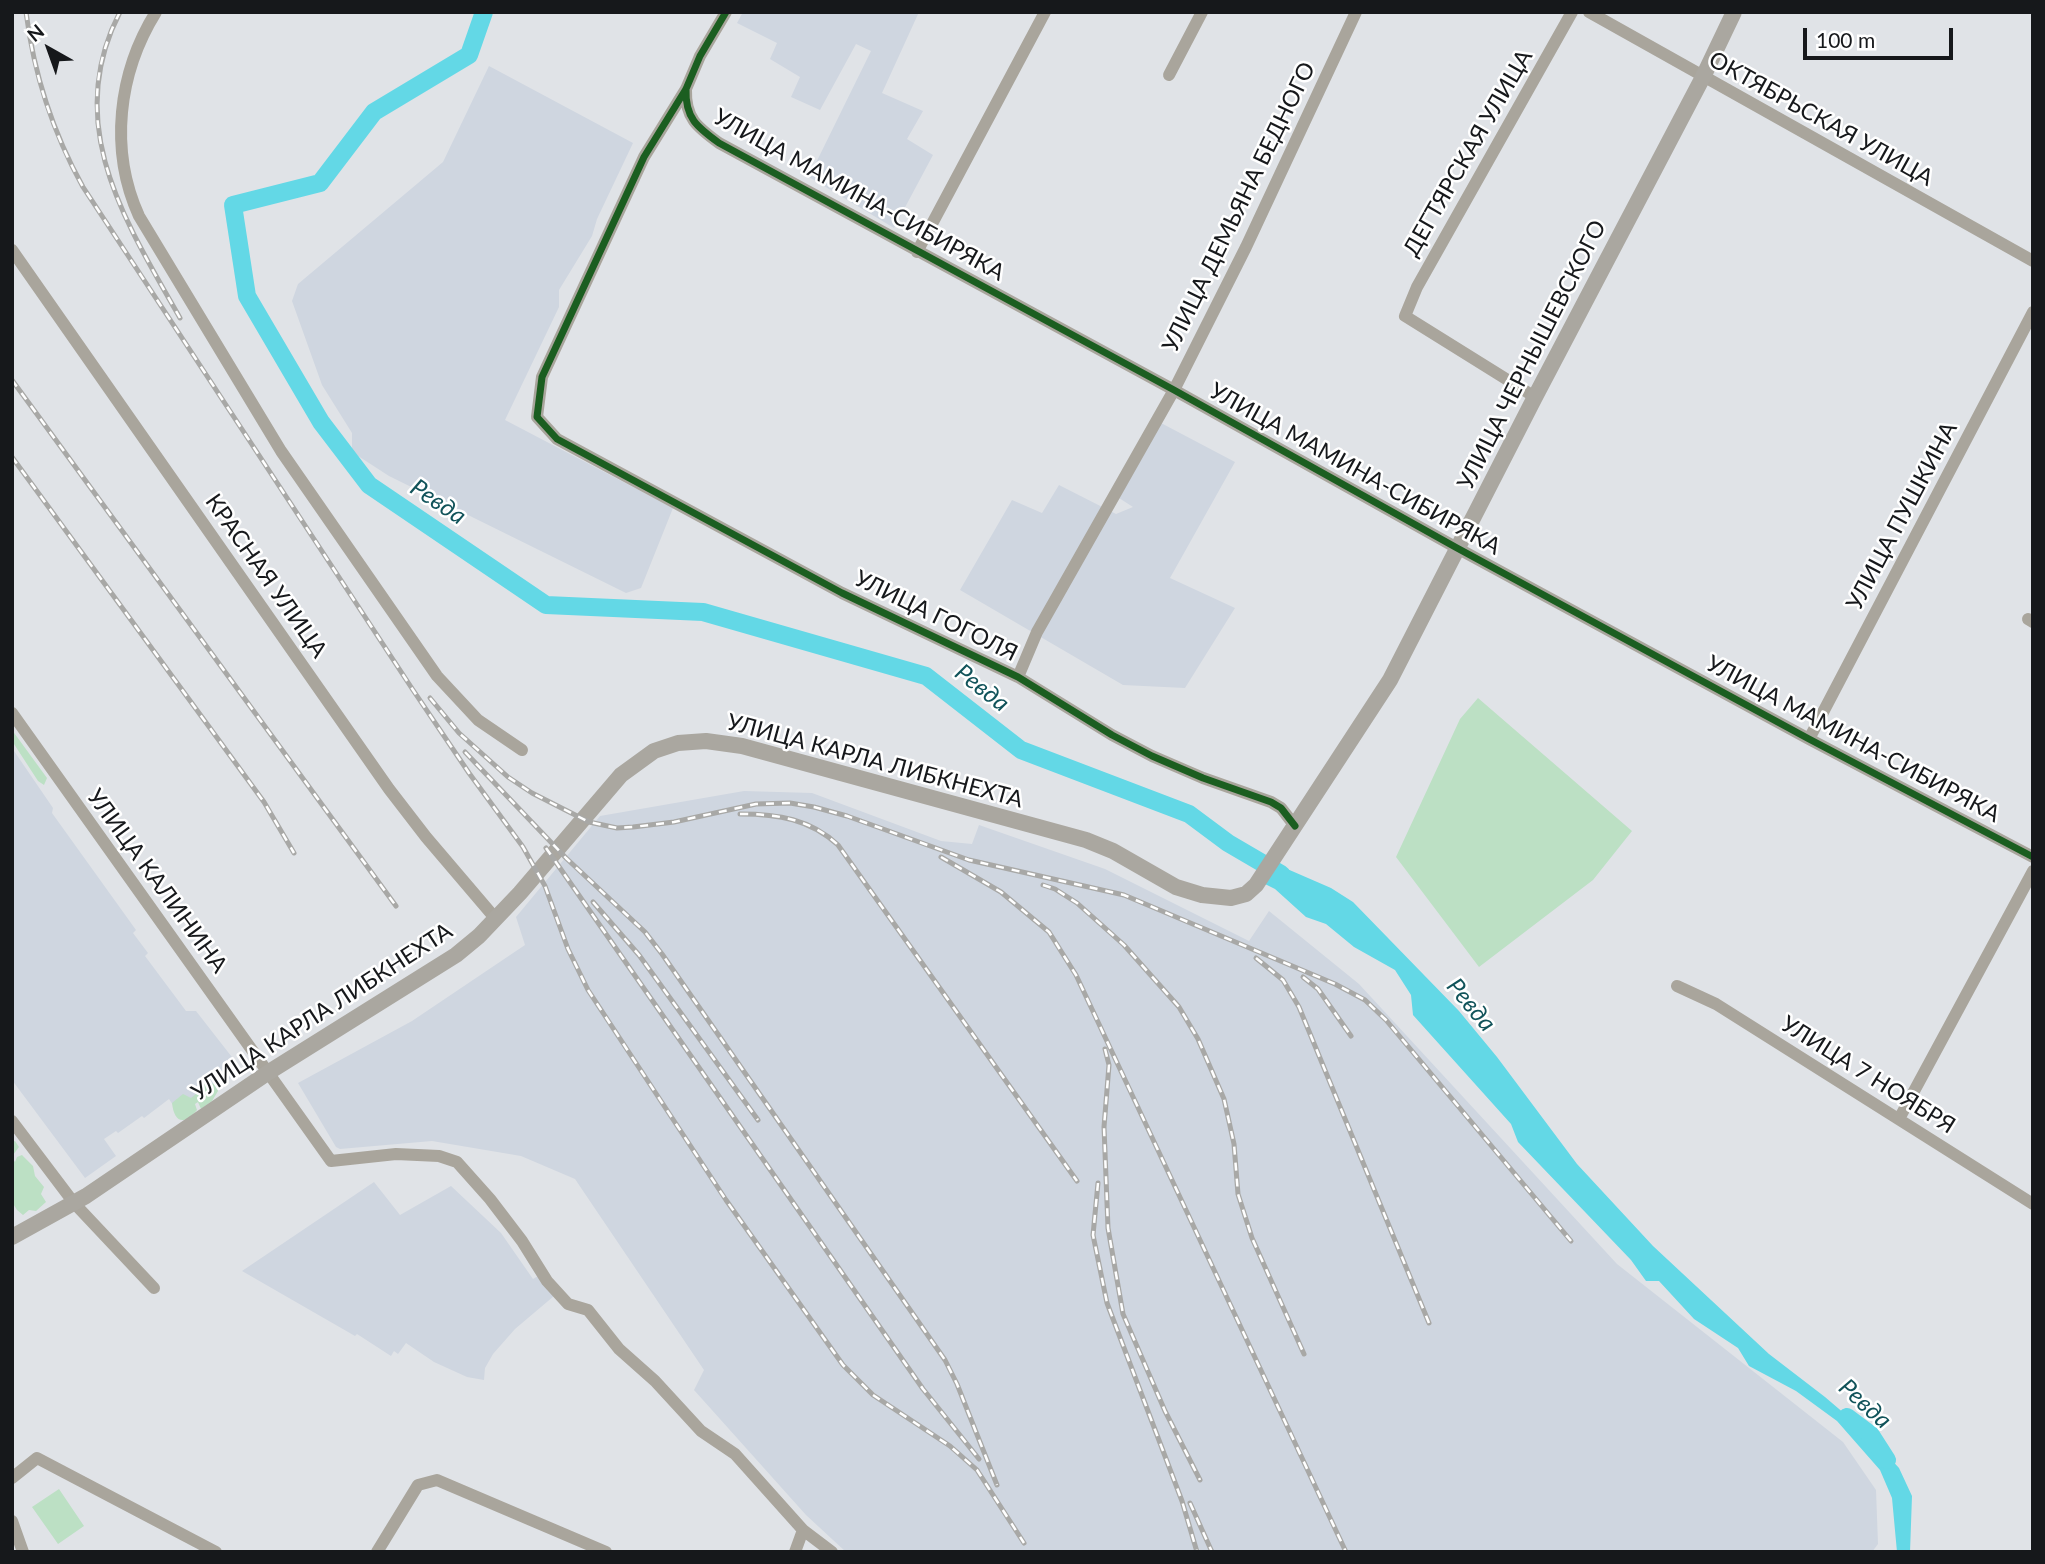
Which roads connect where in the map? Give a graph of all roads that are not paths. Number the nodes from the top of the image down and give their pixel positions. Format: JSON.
{"nodes":[{"id":1,"x":156,"y":12,"type":"edge"},
{"id":2,"x":726,"y":12,"type":"edge"},
{"id":3,"x":1045,"y":12,"type":"edge"},
{"id":4,"x":1202,"y":12,"type":"edge"},
{"id":5,"x":1356,"y":12,"type":"edge"},
{"id":6,"x":1572,"y":12,"type":"edge"},
{"id":7,"x":1589,"y":12,"type":"edge"},
{"id":8,"x":1734,"y":12,"type":"edge"},
{"id":9,"x":1169,"y":75,"type":"dead end"},
{"id":10,"x":1703,"y":77,"type":"junction"},
{"id":11,"x":686,"y":89,"type":"junction"},
{"id":12,"x":12,"y":250,"type":"edge"},
{"id":13,"x":917,"y":252,"type":"junction"},
{"id":14,"x":2033,"y":261,"type":"edge"},
{"id":15,"x":2033,"y":312,"type":"edge"},
{"id":16,"x":1174,"y":390,"type":"junction"},
{"id":17,"x":1535,"y":397,"type":"junction"},
{"id":18,"x":1457,"y":548,"type":"junction"},
{"id":19,"x":1018,"y":677,"type":"junction"},
{"id":20,"x":12,"y":713,"type":"edge"},
{"id":21,"x":1809,"y":739,"type":"junction"},
{"id":22,"x":522,"y":750,"type":"dead end"},
{"id":23,"x":1292,"y":833,"type":"junction"},
{"id":24,"x":2033,"y":857,"type":"edge"},
{"id":25,"x":2033,"y":871,"type":"edge"},
{"id":26,"x":1251,"y":891,"type":"joint"},
{"id":27,"x":495,"y":918,"type":"junction"},
{"id":28,"x":1677,"y":986,"type":"dead end"},
{"id":29,"x":270,"y":1072,"type":"junction"},
{"id":30,"x":1899,"y":1119,"type":"junction"},
{"id":31,"x":12,"y":1121,"type":"edge"},
{"id":32,"x":74,"y":1203,"type":"junction"},
{"id":33,"x":2033,"y":1204,"type":"edge"},
{"id":34,"x":12,"y":1237,"type":"edge"},
{"id":35,"x":153,"y":1288,"type":"dead end"},
{"id":36,"x":12,"y":1478,"type":"edge"},
{"id":37,"x":12,"y":1521,"type":"edge"},
{"id":38,"x":803,"y":1531,"type":"junction"},
{"id":39,"x":23,"y":1552,"type":"edge"},
{"id":40,"x":216,"y":1552,"type":"edge"},
{"id":41,"x":377,"y":1552,"type":"edge"},
{"id":42,"x":606,"y":1552,"type":"edge"},
{"id":43,"x":795,"y":1552,"type":"edge"},
{"id":44,"x":832,"y":1552,"type":"edge"}],
"edges":[{"from":1,"to":22,"type":"street"},
{"from":2,"to":11,"type":"street"},
{"from":3,"to":13,"type":"street"},
{"from":4,"to":9,"type":"street"},
{"from":5,"to":16,"type":"street","name":"УЛИЦА ДЕМЬЯНА БЕДНОГО"},
{"from":6,"to":17,"type":"street","name":"ДЕГТЯРСКАЯ УЛИЦА"},
{"from":7,"to":10,"type":"street","name":"ОКТЯБРЬСКАЯ УЛИЦА"},
{"from":8,"to":10,"type":"main road","name":"УЛИЦА ЧЕРНЫШЕВСКОГО"},
{"from":10,"to":14,"type":"street","name":"ОКТЯБРЬСКАЯ УЛИЦА"},
{"from":10,"to":17,"type":"main road","name":"УЛИЦА ЧЕРНЫШЕВСКОГО"},
{"from":11,"to":13,"type":"street","name":"УЛИЦА МАМИНА-СИБИРЯКА"},
{"from":11,"to":19,"type":"street","name":"УЛИЦА ГОГОЛЯ"},
{"from":12,"to":27,"type":"street","name":"КРАСНАЯ УЛИЦА"},
{"from":13,"to":16,"type":"street","name":"УЛИЦА МАМИНА-СИБИРЯКА"},
{"from":15,"to":21,"type":"street","name":"УЛИЦА ПУШКИНА"},
{"from":16,"to":18,"type":"street","name":"УЛИЦА МАМИНА-СИБИРЯКА"},
{"from":16,"to":19,"type":"street","name":"УЛИЦА ДЕМЬЯНА БЕДНОГО"},
{"from":17,"to":18,"type":"main road","name":"УЛИЦА ЧЕРНЫШЕВСКОГО"},
{"from":18,"to":21,"type":"street","name":"УЛИЦА МАМИНА-СИБИРЯКА"},
{"from":18,"to":23,"type":"main road","name":"УЛИЦА ЧЕРНЫШЕВСКОГО"},
{"from":19,"to":23,"type":"street","name":"УЛИЦА ГОГОЛЯ"},
{"from":20,"to":29,"type":"street","name":"УЛИЦА КАЛИНИНА"},
{"from":21,"to":24,"type":"street","name":"УЛИЦА МАМИНА-СИБИРЯКА"},
{"from":23,"to":26,"type":"main road","name":"УЛИЦА ЧЕРНЫШЕВСКОГО"},
{"from":25,"to":30,"type":"street"},
{"from":26,"to":27,"type":"main road","name":"УЛИЦА КАРЛА ЛИБКНЕХТА"},
{"from":27,"to":29,"type":"main road","name":"УЛИЦА КАРЛА ЛИБКНЕХТА"},
{"from":28,"to":30,"type":"street","name":"УЛИЦА 7 НОЯБРЯ"},
{"from":29,"to":32,"type":"main road","name":"УЛИЦА КАРЛА ЛИБКНЕХТА"},
{"from":29,"to":38,"type":"street","name":"УЛИЦА КАЛИНИНА"},
{"from":30,"to":33,"type":"street","name":"УЛИЦА 7 НОЯБРЯ"},
{"from":31,"to":32,"type":"street"},
{"from":32,"to":34,"type":"main road","name":"УЛИЦА КАРЛА ЛИБКНЕХТА"},
{"from":32,"to":35,"type":"street"},
{"from":36,"to":40,"type":"street"},
{"from":37,"to":39,"type":"street"},
{"from":38,"to":43,"type":"street"},
{"from":38,"to":44,"type":"street"},
{"from":41,"to":42,"type":"street"}]}
